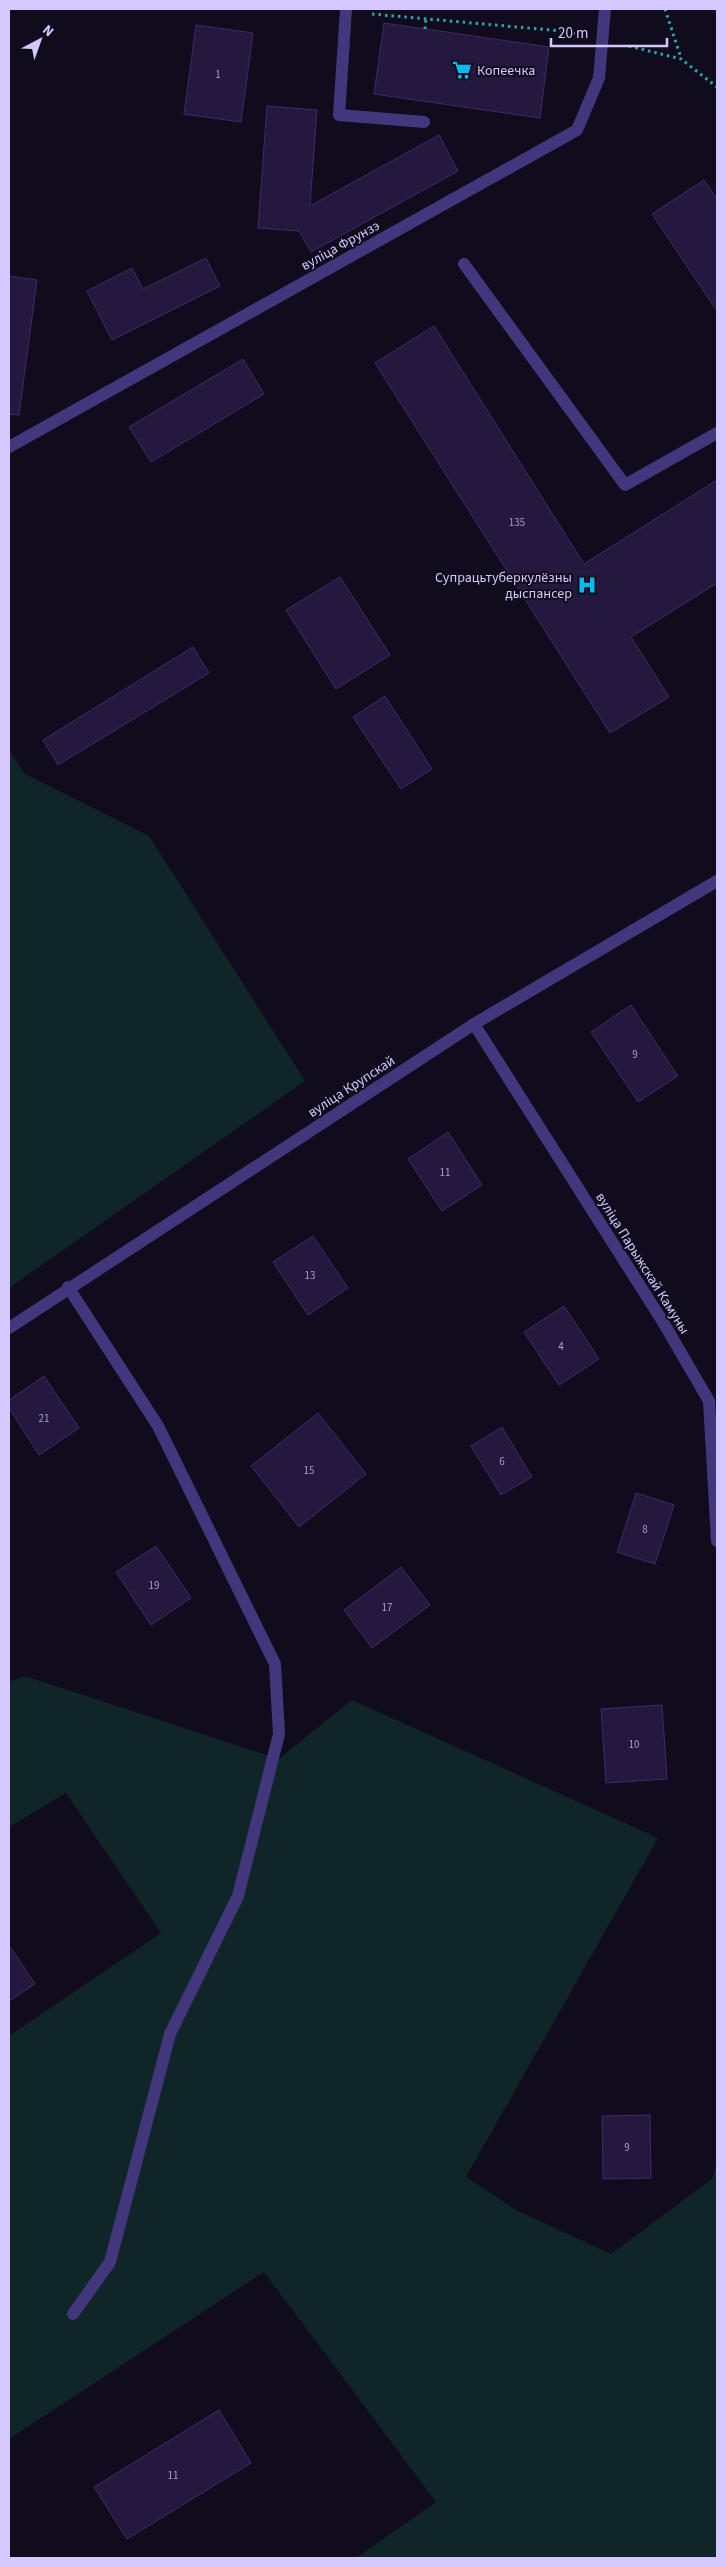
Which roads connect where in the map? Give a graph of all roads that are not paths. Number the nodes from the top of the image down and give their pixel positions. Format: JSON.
{"nodes":[{"id":1,"x":605,"y":9,"type":"edge"},
{"id":2,"x":346,"y":10,"type":"edge"},
{"id":3,"x":424,"y":122,"type":"dead end"},
{"id":4,"x":464,"y":264,"type":"dead end"},
{"id":5,"x":717,"y":433,"type":"edge"},
{"id":6,"x":9,"y":447,"type":"edge"},
{"id":7,"x":717,"y":881,"type":"edge"},
{"id":8,"x":474,"y":1024,"type":"junction"},
{"id":9,"x":68,"y":1287,"type":"junction"},
{"id":10,"x":9,"y":1328,"type":"edge"},
{"id":11,"x":717,"y":1541,"type":"edge"},
{"id":12,"x":73,"y":2314,"type":"dead end"}],
"edges":[{"from":1,"to":6,"type":"street","name":"вуліца Фрунзэ"},
{"from":2,"to":3,"type":"street"},
{"from":4,"to":5,"type":"street"},
{"from":7,"to":8,"type":"street","name":"вуліца Крупскай"},
{"from":8,"to":9,"type":"street","name":"вуліца Крупскай"},
{"from":8,"to":11,"type":"street","name":"вуліца Парыжскай Камуны"},
{"from":9,"to":10,"type":"street","name":"вуліца Крупскай"},
{"from":9,"to":12,"type":"street"}]}
